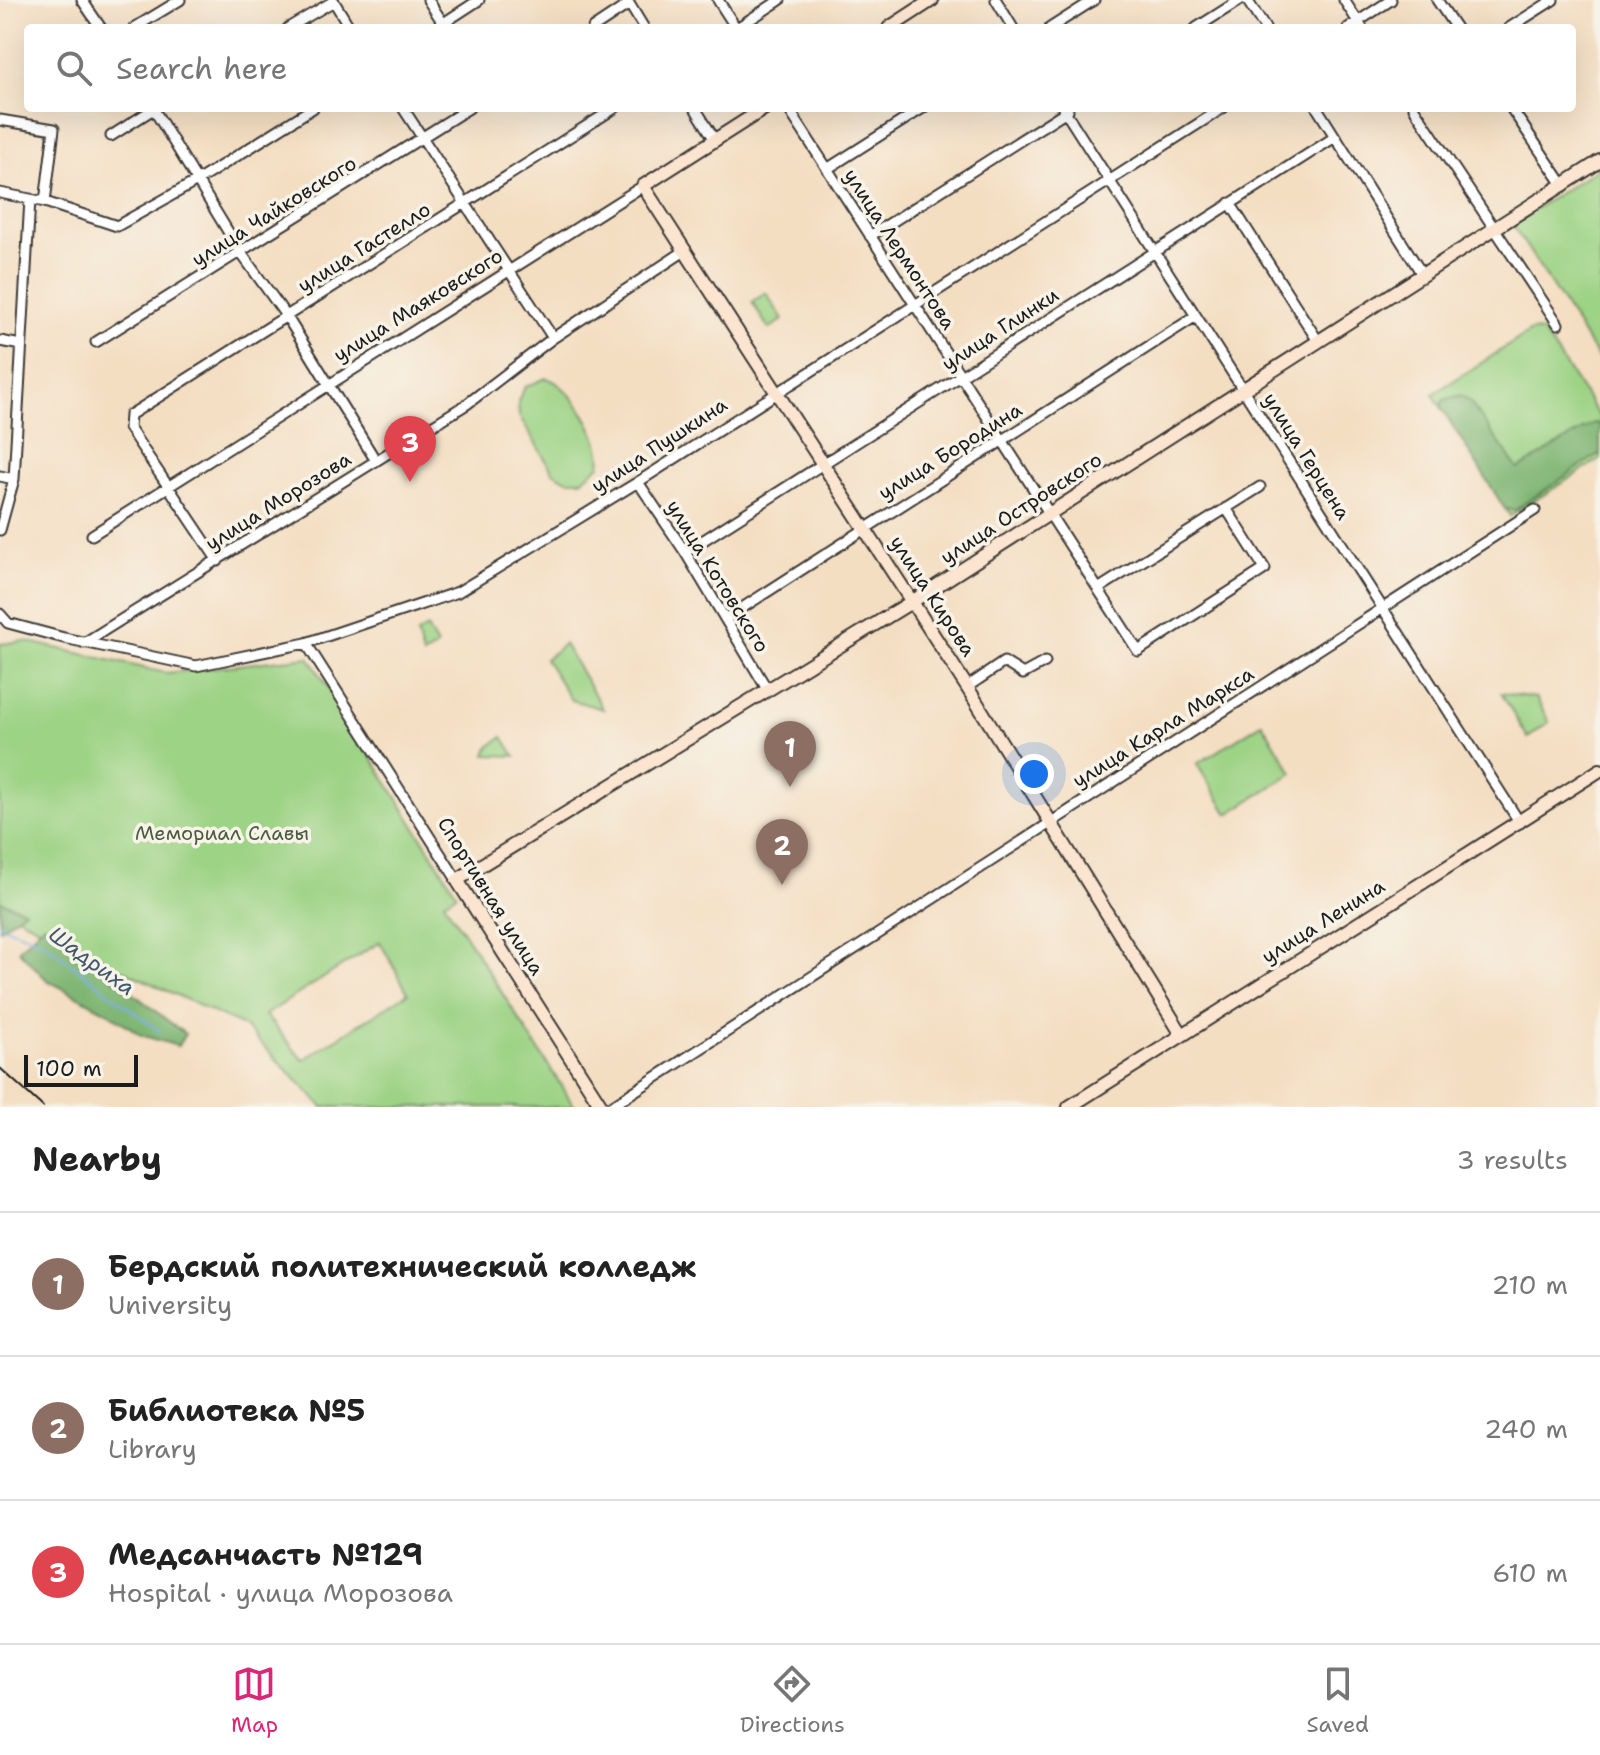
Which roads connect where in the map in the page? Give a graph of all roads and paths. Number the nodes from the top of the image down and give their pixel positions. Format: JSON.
{"nodes":[{"id":1,"x":82,"y":0,"type":"edge"},
{"id":2,"x":180,"y":0,"type":"edge"},
{"id":3,"x":334,"y":0,"type":"edge"},
{"id":4,"x":428,"y":0,"type":"edge"},
{"id":5,"x":479,"y":0,"type":"edge"},
{"id":6,"x":718,"y":0,"type":"edge"},
{"id":7,"x":780,"y":0,"type":"edge"},
{"id":8,"x":932,"y":0,"type":"edge"},
{"id":9,"x":996,"y":0,"type":"edge"},
{"id":10,"x":1094,"y":0,"type":"edge"},
{"id":11,"x":1240,"y":0,"type":"edge"},
{"id":12,"x":1247,"y":0,"type":"edge"},
{"id":13,"x":1344,"y":0,"type":"edge"},
{"id":14,"x":1391,"y":0,"type":"edge"},
{"id":15,"x":1437,"y":0,"type":"edge"},
{"id":16,"x":1553,"y":0,"type":"edge"},
{"id":17,"x":628,"y":2,"type":"edge"},
{"id":18,"x":98,"y":24,"type":"edge"},
{"id":19,"x":141,"y":24,"type":"edge"},
{"id":20,"x":295,"y":24,"type":"edge"},
{"id":21,"x":348,"y":24,"type":"edge"},
{"id":22,"x":439,"y":24,"type":"edge"},
{"id":23,"x":443,"y":24,"type":"edge"},
{"id":24,"x":598,"y":24,"type":"edge"},
{"id":25,"x":642,"y":24,"type":"edge"},
{"id":26,"x":733,"y":24,"type":"edge"},
{"id":27,"x":742,"y":24,"type":"edge"},
{"id":28,"x":895,"y":24,"type":"edge"},
{"id":29,"x":1011,"y":24,"type":"edge"},
{"id":30,"x":1056,"y":24,"type":"edge"},
{"id":31,"x":1202,"y":24,"type":"edge"},
{"id":32,"x":1262,"y":24,"type":"edge"},
{"id":33,"x":1359,"y":24,"type":"edge"},
{"id":34,"x":1361,"y":24,"type":"edge"},
{"id":35,"x":1453,"y":24,"type":"edge"},
{"id":36,"x":1515,"y":24,"type":"edge"},
{"id":37,"x":148,"y":112,"type":"edge"},
{"id":38,"x":156,"y":112,"type":"edge"},
{"id":39,"x":307,"y":112,"type":"edge"},
{"id":40,"x":406,"y":112,"type":"edge"},
{"id":41,"x":463,"y":112,"type":"edge"},
{"id":42,"x":609,"y":112,"type":"edge"},
{"id":43,"x":698,"y":112,"type":"edge"},
{"id":44,"x":759,"y":112,"type":"edge"},
{"id":45,"x":791,"y":112,"type":"edge"},
{"id":46,"x":917,"y":112,"type":"edge"},
{"id":47,"x":1061,"y":112,"type":"edge"},
{"id":48,"x":1068,"y":112,"type":"edge"},
{"id":49,"x":1217,"y":112,"type":"edge"},
{"id":50,"x":1319,"y":112,"type":"edge"},
{"id":51,"x":1417,"y":112,"type":"edge"},
{"id":52,"x":1514,"y":112,"type":"edge"},
{"id":53,"x":0,"y":120,"type":"edge"},
{"id":54,"x":111,"y":136,"type":"dead end"},
{"id":55,"x":1335,"y":137,"type":"junction"},
{"id":56,"x":423,"y":138,"type":"junction"},
{"id":57,"x":715,"y":140,"type":"junction"},
{"id":58,"x":1600,"y":161,"type":"edge"},
{"id":59,"x":827,"y":169,"type":"junction"},
{"id":60,"x":1110,"y":180,"type":"junction"},
{"id":61,"x":197,"y":181,"type":"junction"},
{"id":62,"x":643,"y":186,"type":"junction"},
{"id":63,"x":1564,"y":186,"type":"junction"},
{"id":64,"x":0,"y":193,"type":"edge"},
{"id":65,"x":30,"y":199,"type":"junction"},
{"id":66,"x":45,"y":202,"type":"junction"},
{"id":67,"x":1230,"y":203,"type":"junction"},
{"id":68,"x":464,"y":205,"type":"junction"},
{"id":69,"x":1493,"y":230,"type":"junction"},
{"id":70,"x":870,"y":236,"type":"junction"},
{"id":71,"x":686,"y":250,"type":"junction"},
{"id":72,"x":1155,"y":251,"type":"junction"},
{"id":73,"x":241,"y":253,"type":"junction"},
{"id":74,"x":507,"y":273,"type":"junction"},
{"id":75,"x":1422,"y":274,"type":"junction"},
{"id":76,"x":914,"y":304,"type":"junction"},
{"id":77,"x":1196,"y":316,"type":"junction"},
{"id":78,"x":287,"y":317,"type":"junction"},
{"id":79,"x":1558,"y":324,"type":"dead end"},
{"id":80,"x":553,"y":338,"type":"junction"},
{"id":81,"x":0,"y":341,"type":"edge"},
{"id":82,"x":1318,"y":341,"type":"junction"},
{"id":83,"x":96,"y":342,"type":"dead end"},
{"id":84,"x":21,"y":345,"type":"junction"},
{"id":85,"x":960,"y":376,"type":"junction"},
{"id":86,"x":327,"y":386,"type":"junction"},
{"id":87,"x":1243,"y":390,"type":"junction"},
{"id":88,"x":776,"y":391,"type":"junction"},
{"id":89,"x":1002,"y":439,"type":"junction"},
{"id":90,"x":376,"y":461,"type":"junction"},
{"id":91,"x":823,"y":463,"type":"junction"},
{"id":92,"x":0,"y":476,"type":"edge"},
{"id":93,"x":14,"y":479,"type":"junction"},
{"id":94,"x":638,"y":482,"type":"junction"},
{"id":95,"x":168,"y":486,"type":"junction"},
{"id":96,"x":1260,"y":487,"type":"dead end"},
{"id":97,"x":1226,"y":508,"type":"junction"},
{"id":98,"x":1535,"y":510,"type":"dead end"},
{"id":99,"x":1049,"y":513,"type":"junction"},
{"id":100,"x":865,"y":527,"type":"junction"},
{"id":101,"x":0,"y":530,"type":"edge"},
{"id":102,"x":92,"y":535,"type":"dead end"},
{"id":103,"x":685,"y":552,"type":"junction"},
{"id":104,"x":218,"y":561,"type":"junction"},
{"id":105,"x":1098,"y":589,"type":"junction"},
{"id":106,"x":913,"y":601,"type":"junction"},
{"id":107,"x":1383,"y":609,"type":"junction"},
{"id":108,"x":0,"y":614,"type":"edge"},
{"id":109,"x":725,"y":619,"type":"junction"},
{"id":110,"x":84,"y":643,"type":"junction"},
{"id":111,"x":306,"y":643,"type":"junction"},
{"id":112,"x":1045,"y":662,"type":"dead end"},
{"id":113,"x":967,"y":687,"type":"junction"},
{"id":114,"x":767,"y":689,"type":"junction"},
{"id":115,"x":1600,"y":770,"type":"edge"},
{"id":116,"x":1050,"y":820,"type":"junction"},
{"id":117,"x":1520,"y":823,"type":"junction"},
{"id":118,"x":457,"y":880,"type":"junction"},
{"id":119,"x":1181,"y":1033,"type":"junction"},
{"id":120,"x":602,"y":1107,"type":"edge"},
{"id":121,"x":610,"y":1107,"type":"edge"},
{"id":122,"x":1069,"y":1107,"type":"edge"}],
"edges":[{"from":1,"to":18,"type":"street"},
{"from":2,"to":19,"type":"street"},
{"from":3,"to":20,"type":"street"},
{"from":3,"to":21,"type":"street"},
{"from":4,"to":22,"type":"street"},
{"from":5,"to":23,"type":"street"},
{"from":6,"to":26,"type":"street"},
{"from":7,"to":27,"type":"street"},
{"from":8,"to":28,"type":"street"},
{"from":9,"to":29,"type":"street"},
{"from":10,"to":30,"type":"street"},
{"from":11,"to":31,"type":"street"},
{"from":12,"to":32,"type":"street"},
{"from":13,"to":33,"type":"street"},
{"from":14,"to":34,"type":"street"},
{"from":15,"to":35,"type":"street"},
{"from":16,"to":36,"type":"street"},
{"from":17,"to":24,"type":"street"},
{"from":17,"to":25,"type":"street"},
{"from":37,"to":54,"type":"street"},
{"from":38,"to":61,"type":"street"},
{"from":39,"to":61,"type":"street"},
{"from":40,"to":56,"type":"street"},
{"from":41,"to":56,"type":"street","name":"улица Чайковского"},
{"from":42,"to":68,"type":"street","name":"улица Гастелло"},
{"from":43,"to":57,"type":"street"},
{"from":44,"to":57,"type":"street","name":"улица Маяковского"},
{"from":45,"to":59,"type":"street","name":"улица Лермонтова"},
{"from":46,"to":59,"type":"street"},
{"from":47,"to":70,"type":"street"},
{"from":48,"to":60,"type":"street","name":"улица Герцена"},
{"from":49,"to":60,"type":"street","name":"улица Пушкина"},
{"from":50,"to":55,"type":"street"},
{"from":51,"to":69,"type":"street"},
{"from":52,"to":63,"type":"street"},
{"from":53,"to":66,"type":"street"},
{"from":55,"to":67,"type":"street","name":"улица Глинки"},
{"from":55,"to":75,"type":"street"},
{"from":56,"to":68,"type":"street"},
{"from":56,"to":73,"type":"street","name":"улица Чайковского"},
{"from":57,"to":62,"type":"street","name":"улица Маяковского"},
{"from":58,"to":63,"type":"street","name":"улица Островского"},
{"from":59,"to":70,"type":"street","name":"улица Лермонтова"},
{"from":60,"to":72,"type":"street","name":"улица Герцена"},
{"from":60,"to":76,"type":"street","name":"улица Пушкина"},
{"from":61,"to":66,"type":"street"},
{"from":61,"to":73,"type":"street"},
{"from":62,"to":71,"type":"street","name":"улица Кирова"},
{"from":62,"to":74,"type":"street","name":"улица Маяковского"},
{"from":63,"to":69,"type":"street","name":"улица Островского"},
{"from":64,"to":65,"type":"street"},
{"from":65,"to":66,"type":"street"},
{"from":65,"to":84,"type":"street"},
{"from":67,"to":72,"type":"street","name":"улица Глинки"},
{"from":67,"to":82,"type":"street"},
{"from":68,"to":74,"type":"street"},
{"from":68,"to":78,"type":"street","name":"улица Гастелло"},
{"from":69,"to":75,"type":"street","name":"улица Островского"},
{"from":69,"to":79,"type":"street"},
{"from":70,"to":76,"type":"street","name":"улица Лермонтова"},
{"from":71,"to":80,"type":"street","name":"улица Морозова"},
{"from":71,"to":88,"type":"street","name":"улица Кирова"},
{"from":72,"to":77,"type":"street","name":"улица Герцена"},
{"from":72,"to":85,"type":"street","name":"улица Глинки"},
{"from":73,"to":78,"type":"street"},
{"from":73,"to":83,"type":"street","name":"улица Чайковского"},
{"from":74,"to":80,"type":"street"},
{"from":74,"to":86,"type":"street","name":"улица Маяковского"},
{"from":75,"to":82,"type":"street","name":"улица Островского"},
{"from":76,"to":85,"type":"street","name":"улица Лермонтова"},
{"from":76,"to":88,"type":"street","name":"улица Пушкина"},
{"from":77,"to":87,"type":"street","name":"улица Герцена"},
{"from":77,"to":89,"type":"street","name":"улица Бородина"},
{"from":78,"to":86,"type":"street"},
{"from":78,"to":95,"type":"street","name":"улица Гастелло"},
{"from":80,"to":90,"type":"street","name":"улица Морозова"},
{"from":81,"to":84,"type":"street"},
{"from":82,"to":87,"type":"street","name":"улица Островского"},
{"from":84,"to":93,"type":"street"},
{"from":85,"to":89,"type":"street","name":"улица Лермонтова"},
{"from":85,"to":91,"type":"street","name":"улица Глинки"},
{"from":86,"to":90,"type":"street"},
{"from":86,"to":95,"type":"street","name":"улица Маяковского"},
{"from":87,"to":99,"type":"street","name":"улица Островского"},
{"from":87,"to":107,"type":"street","name":"улица Герцена"},
{"from":88,"to":91,"type":"street","name":"улица Кирова"},
{"from":88,"to":94,"type":"street","name":"улица Пушкина"},
{"from":89,"to":99,"type":"street","name":"улица Лермонтова"},
{"from":89,"to":100,"type":"street","name":"улица Бородина"},
{"from":90,"to":104,"type":"street","name":"улица Морозова"},
{"from":91,"to":100,"type":"street","name":"улица Кирова"},
{"from":91,"to":103,"type":"street","name":"улица Глинки"},
{"from":92,"to":93,"type":"street"},
{"from":93,"to":101,"type":"street"},
{"from":94,"to":103,"type":"street","name":"улица Котовского"},
{"from":94,"to":111,"type":"street","name":"улица Пушкина"},
{"from":95,"to":102,"type":"street","name":"улица Маяковского"},
{"from":95,"to":104,"type":"street"},
{"from":96,"to":97,"type":"street"},
{"from":97,"to":105,"type":"street"},
{"from":97,"to":105,"type":"street","name":"улица Лермонтова"},
{"from":98,"to":107,"type":"street","name":"улица Карла Маркса"},
{"from":99,"to":105,"type":"street","name":"улица Лермонтова"},
{"from":99,"to":106,"type":"street","name":"улица Островского"},
{"from":100,"to":106,"type":"street","name":"улица Кирова"},
{"from":100,"to":109,"type":"street","name":"улица Бородина"},
{"from":103,"to":109,"type":"street","name":"улица Котовского"},
{"from":104,"to":110,"type":"street","name":"улица Морозова"},
{"from":106,"to":113,"type":"street","name":"улица Кирова"},
{"from":106,"to":114,"type":"street","name":"улица Островского"},
{"from":107,"to":116,"type":"street","name":"улица Карла Маркса"},
{"from":107,"to":117,"type":"street","name":"улица Герцена"},
{"from":108,"to":110,"type":"street","name":"улица Пушкина"},
{"from":109,"to":114,"type":"street","name":"улица Котовского"},
{"from":110,"to":111,"type":"street","name":"улица Пушкина"},
{"from":111,"to":118,"type":"street","name":"Спортивная улица"},
{"from":112,"to":113,"type":"street"},
{"from":113,"to":116,"type":"street","name":"улица Кирова"},
{"from":114,"to":118,"type":"street","name":"улица Островского"},
{"from":115,"to":117,"type":"street","name":"улица Ленина"},
{"from":116,"to":119,"type":"street","name":"улица Кирова"},
{"from":116,"to":121,"type":"street","name":"улица Карла Маркса"},
{"from":117,"to":119,"type":"street","name":"улица Ленина"},
{"from":118,"to":120,"type":"street","name":"Спортивная улица"},
{"from":119,"to":122,"type":"street","name":"улица Ленина"}]}
